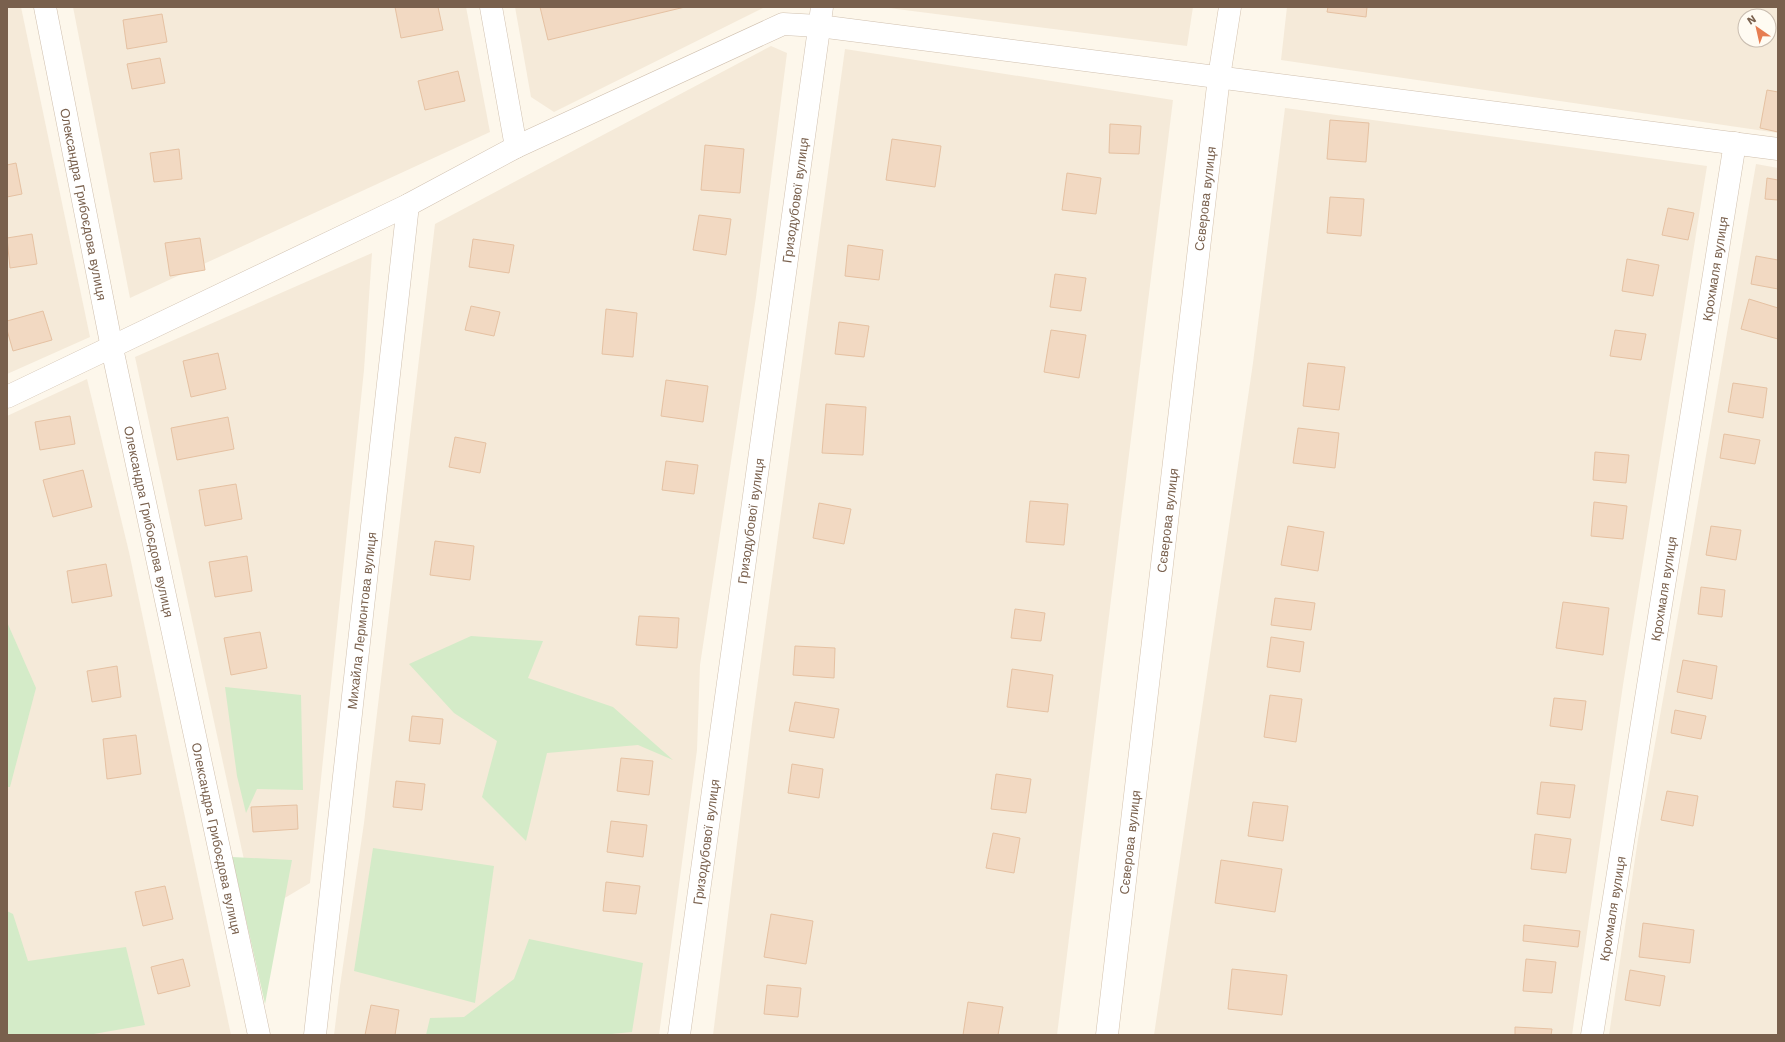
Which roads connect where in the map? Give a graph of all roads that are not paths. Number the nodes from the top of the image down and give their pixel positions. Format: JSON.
{"nodes":[{"id":1,"x":45,"y":7,"type":"edge"},
{"id":2,"x":491,"y":7,"type":"edge"},
{"id":3,"x":1230,"y":7,"type":"edge"},
{"id":4,"x":820,"y":16,"type":"edge"},
{"id":5,"x":1219,"y":78,"type":"junction"},
{"id":6,"x":1735,"y":143,"type":"junction"},
{"id":7,"x":516,"y":146,"type":"junction"},
{"id":8,"x":1778,"y":150,"type":"edge"},
{"id":9,"x":408,"y":205,"type":"junction"},
{"id":10,"x":112,"y":348,"type":"junction"},
{"id":11,"x":7,"y":397,"type":"edge"},
{"id":12,"x":259,"y":1035,"type":"edge"},
{"id":13,"x":315,"y":1035,"type":"edge"},
{"id":14,"x":679,"y":1035,"type":"edge"},
{"id":15,"x":1107,"y":1035,"type":"edge"},
{"id":16,"x":1592,"y":1035,"type":"edge"}],
"edges":[{"from":1,"to":10,"type":"street","name":"Олександра Грибоєдова вулиця"},
{"from":2,"to":7,"type":"street"},
{"from":3,"to":5,"type":"street","name":"Сєверова вулиця"},
{"from":4,"to":5,"type":"street"},
{"from":4,"to":7,"type":"street"},
{"from":4,"to":14,"type":"street","name":"Гризодубової вулиця"},
{"from":5,"to":6,"type":"street"},
{"from":5,"to":15,"type":"street","name":"Сєверова вулиця"},
{"from":6,"to":8,"type":"street"},
{"from":6,"to":16,"type":"street","name":"Крохмаля вулиця"},
{"from":7,"to":9,"type":"street"},
{"from":9,"to":10,"type":"street"},
{"from":9,"to":13,"type":"street","name":"Михайла Лермонтова вулиця"},
{"from":10,"to":11,"type":"street"},
{"from":10,"to":12,"type":"street","name":"Олександра Грибоєдова вулиця"}]}
